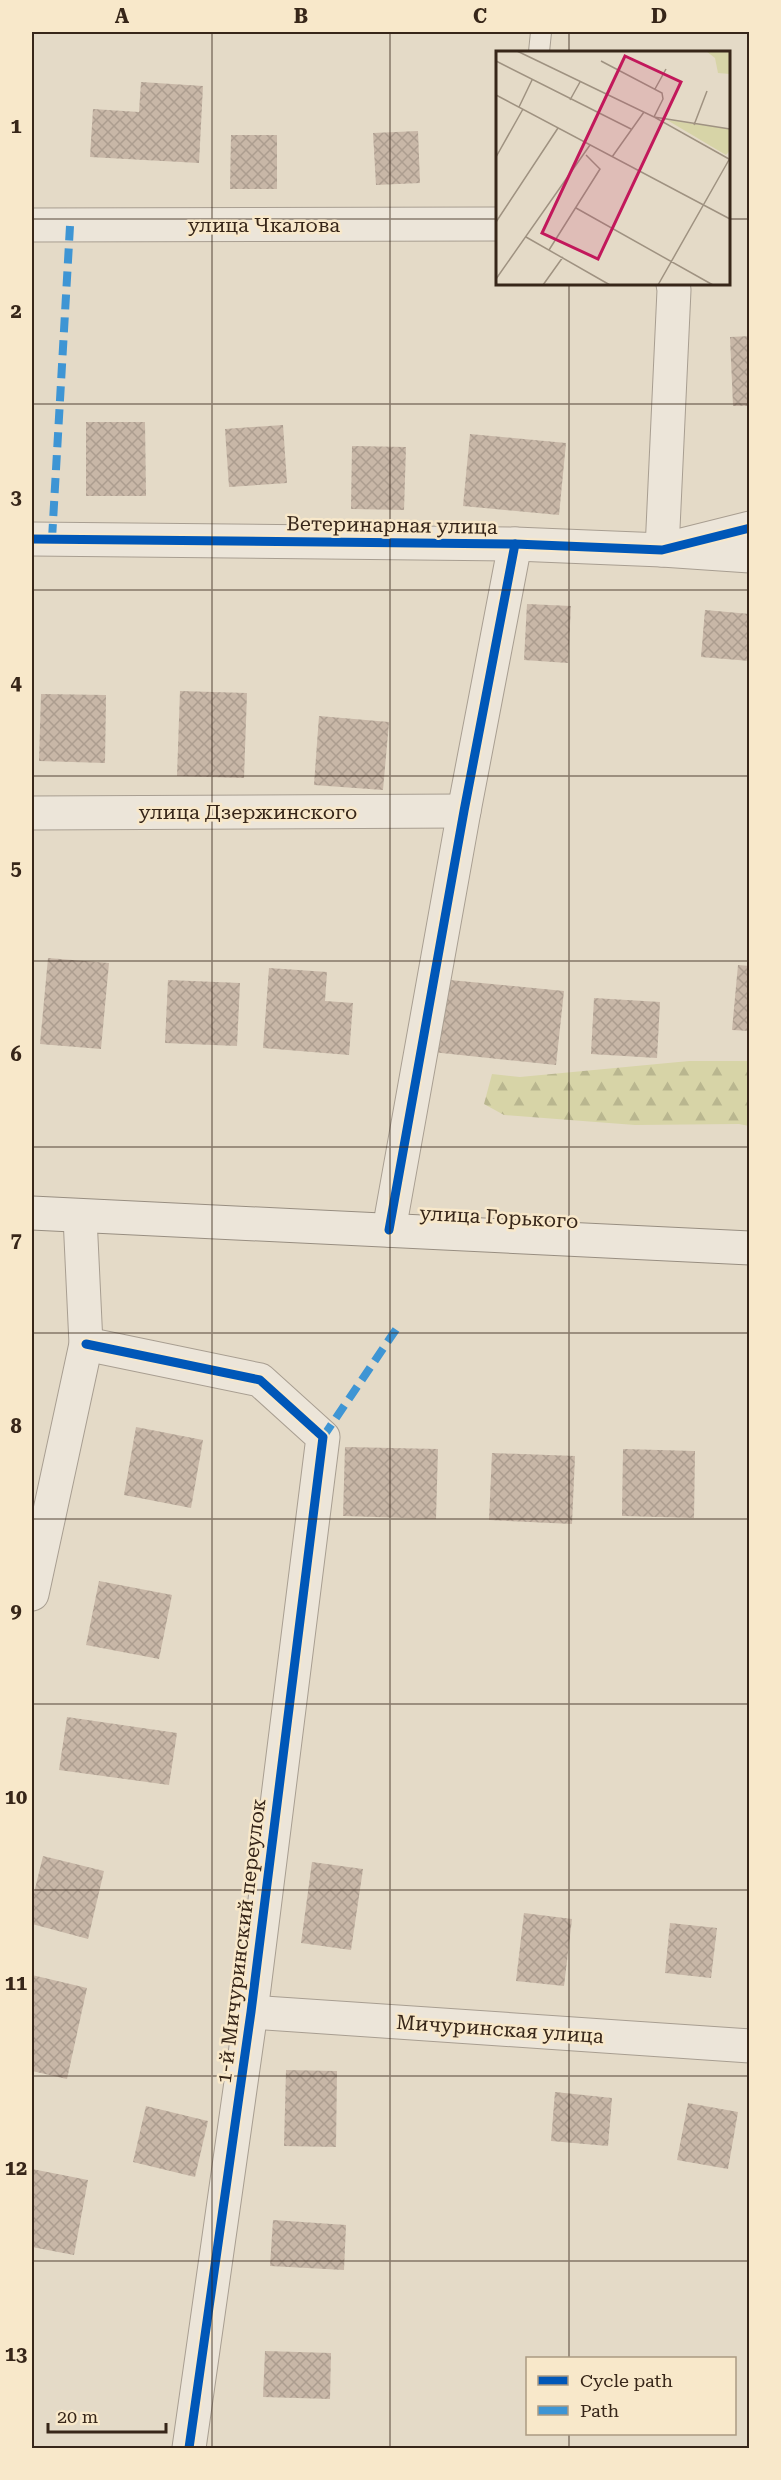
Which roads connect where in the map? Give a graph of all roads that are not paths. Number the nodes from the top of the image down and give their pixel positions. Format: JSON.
{"nodes":[{"id":1,"x":541,"y":32,"type":"edge"},
{"id":2,"x":539,"y":51,"type":"edge"},
{"id":3,"x":496,"y":224,"type":"edge"},
{"id":4,"x":32,"y":225,"type":"edge"},
{"id":5,"x":673,"y":285,"type":"edge"},
{"id":6,"x":750,"y":528,"type":"edge"},
{"id":7,"x":32,"y":539,"type":"edge"},
{"id":8,"x":515,"y":544,"type":"junction"},
{"id":9,"x":662,"y":550,"type":"junction"},
{"id":10,"x":750,"y":556,"type":"edge"},
{"id":11,"x":464,"y":811,"type":"junction"},
{"id":12,"x":32,"y":813,"type":"edge"},
{"id":13,"x":32,"y":1213,"type":"edge"},
{"id":14,"x":80,"y":1217,"type":"junction"},
{"id":15,"x":389,"y":1230,"type":"junction"},
{"id":16,"x":750,"y":1248,"type":"edge"},
{"id":17,"x":86,"y":1344,"type":"junction"},
{"id":18,"x":32,"y":1594,"type":"edge"},
{"id":19,"x":251,"y":2012,"type":"junction"},
{"id":20,"x":750,"y":2046,"type":"edge"},
{"id":21,"x":189,"y":2448,"type":"edge"}],
"edges":[{"from":1,"to":2,"type":"lane"},
{"from":3,"to":4,"type":"street","name":"улица Чкалова"},
{"from":5,"to":9,"type":"street"},
{"from":6,"to":9,"type":"street","name":"Ветеринарная улица"},
{"from":7,"to":8,"type":"street","name":"Ветеринарная улица"},
{"from":8,"to":9,"type":"street","name":"Ветеринарная улица"},
{"from":8,"to":11,"type":"street"},
{"from":9,"to":10,"type":"street"},
{"from":11,"to":12,"type":"street","name":"улица Дзержинского"},
{"from":11,"to":15,"type":"street"},
{"from":13,"to":14,"type":"street","name":"улица Горького"},
{"from":14,"to":15,"type":"street","name":"улица Горького"},
{"from":14,"to":17,"type":"street"},
{"from":15,"to":16,"type":"street","name":"улица Горького"},
{"from":17,"to":18,"type":"street"},
{"from":17,"to":19,"type":"street","name":"1-й Мичуринский переулок"},
{"from":19,"to":20,"type":"street","name":"Мичуринская улица"},
{"from":19,"to":21,"type":"street","name":"1-й Мичуринский переулок"}]}
